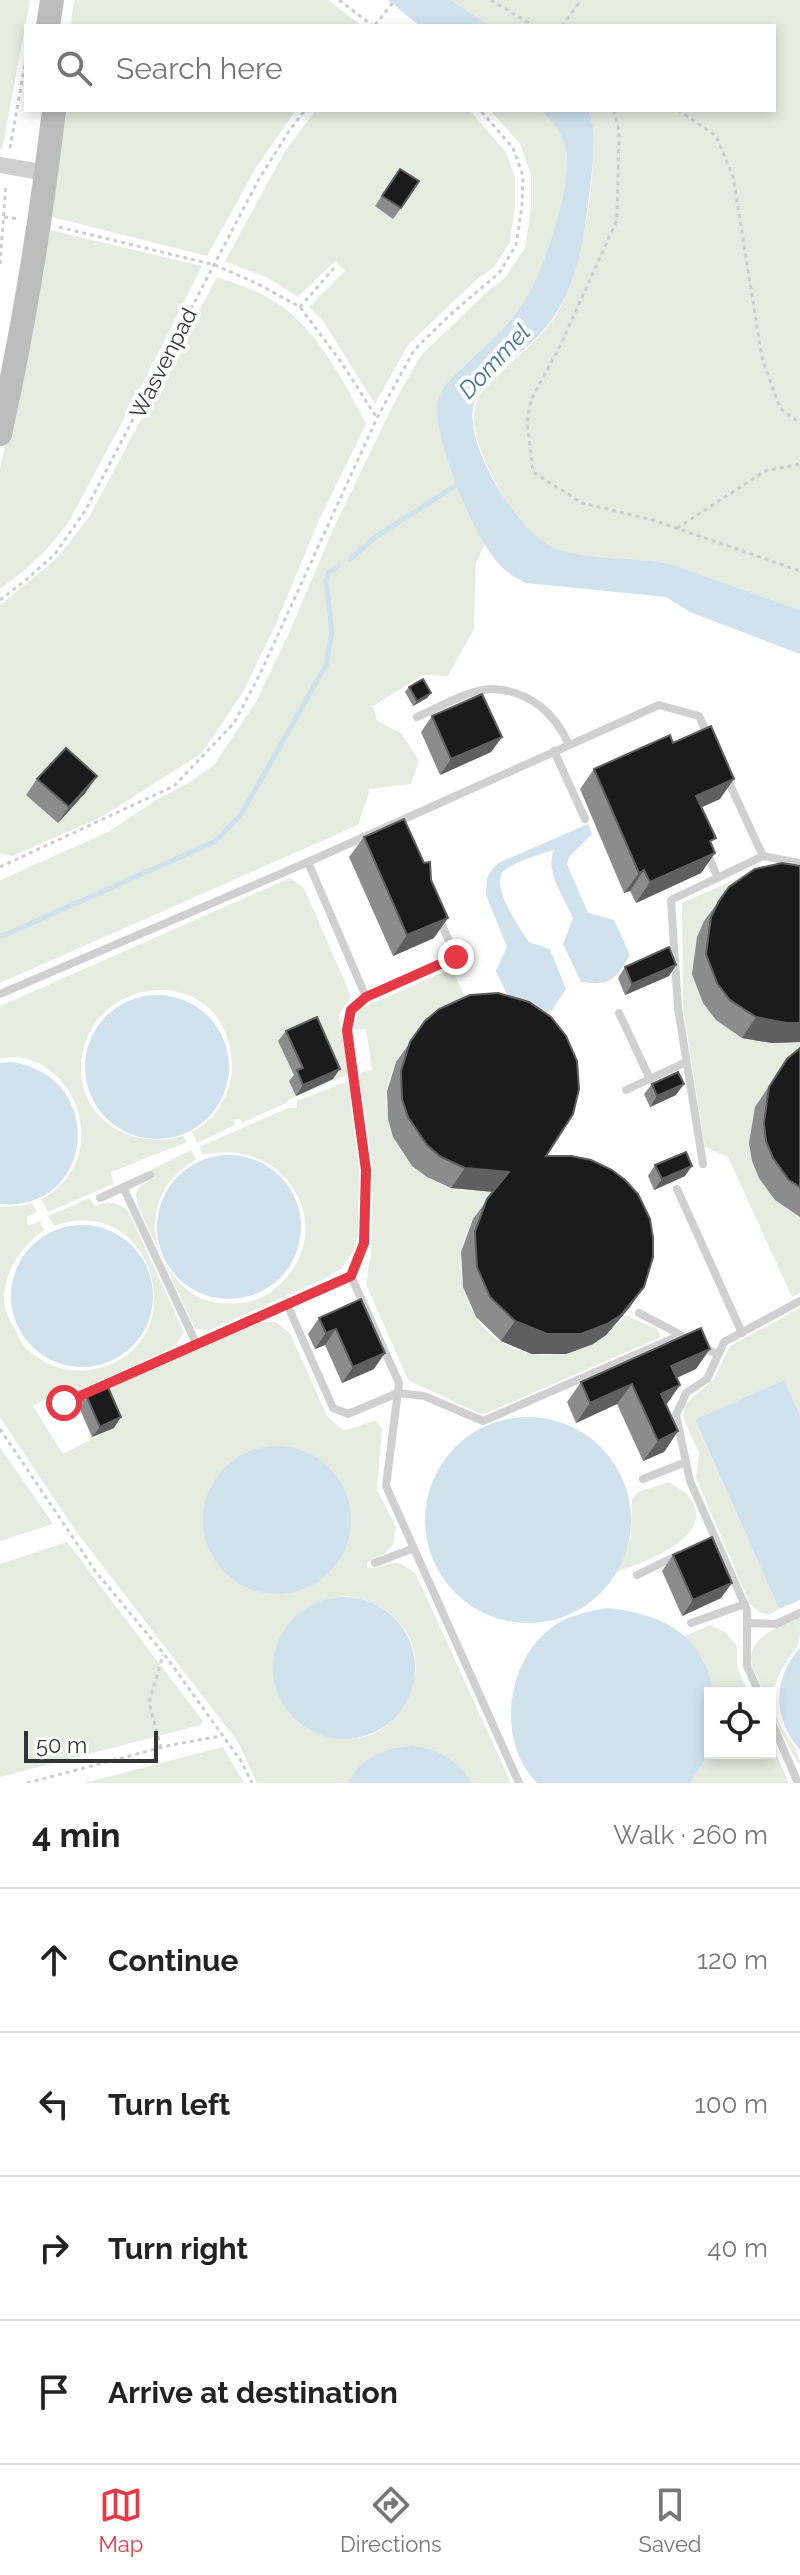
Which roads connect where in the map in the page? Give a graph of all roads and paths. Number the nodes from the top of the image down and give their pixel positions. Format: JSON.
{"nodes":[{"id":1,"x":52,"y":0,"type":"edge"},
{"id":2,"x":67,"y":0,"type":"edge"},
{"id":3,"x":339,"y":0,"type":"edge"},
{"id":4,"x":395,"y":0,"type":"edge"},
{"id":5,"x":491,"y":0,"type":"edge"},
{"id":6,"x":581,"y":0,"type":"edge"},
{"id":7,"x":48,"y":24,"type":"edge"},
{"id":8,"x":64,"y":24,"type":"edge"},
{"id":9,"x":371,"y":24,"type":"edge"},
{"id":10,"x":376,"y":24,"type":"edge"},
{"id":11,"x":531,"y":24,"type":"edge"},
{"id":12,"x":563,"y":24,"type":"edge"},
{"id":13,"x":24,"y":102,"type":"edge"},
{"id":14,"x":37,"y":112,"type":"edge"},
{"id":15,"x":53,"y":112,"type":"edge"},
{"id":16,"x":303,"y":112,"type":"edge"},
{"id":17,"x":482,"y":112,"type":"edge"},
{"id":18,"x":614,"y":112,"type":"edge"},
{"id":19,"x":681,"y":112,"type":"edge"},
{"id":20,"x":21,"y":169,"type":"edge"},
{"id":21,"x":23,"y":220,"type":"junction"},
{"id":22,"x":0,"y":264,"type":"edge"},
{"id":23,"x":215,"y":265,"type":"junction"},
{"id":24,"x":334,"y":268,"type":"dead end"},
{"id":25,"x":300,"y":307,"type":"junction"},
{"id":26,"x":0,"y":360,"type":"edge"},
{"id":27,"x":377,"y":418,"type":"junction"},
{"id":28,"x":800,"y":423,"type":"edge"},
{"id":29,"x":0,"y":434,"type":"edge"},
{"id":30,"x":800,"y":464,"type":"edge"},
{"id":31,"x":677,"y":528,"type":"junction"},
{"id":32,"x":800,"y":571,"type":"edge"},
{"id":33,"x":0,"y":600,"type":"edge"},
{"id":34,"x":417,"y":717,"type":"dead end"},
{"id":35,"x":712,"y":744,"type":"edge"},
{"id":36,"x":569,"y":745,"type":"junction"},
{"id":37,"x":554,"y":751,"type":"junction"},
{"id":38,"x":724,"y":772,"type":"edge"},
{"id":39,"x":585,"y":819,"type":"dead end"},
{"id":40,"x":397,"y":822,"type":"junction"},
{"id":41,"x":403,"y":835,"type":"edge"},
{"id":42,"x":703,"y":844,"type":"edge"},
{"id":43,"x":763,"y":856,"type":"junction"},
{"id":44,"x":308,"y":862,"type":"junction"},
{"id":45,"x":800,"y":863,"type":"edge"},
{"id":46,"x":0,"y":867,"type":"edge"},
{"id":47,"x":718,"y":878,"type":"junction"},
{"id":48,"x":432,"y":903,"type":"edge"},
{"id":49,"x":0,"y":994,"type":"edge"},
{"id":50,"x":366,"y":997,"type":"junction"},
{"id":51,"x":619,"y":1013,"type":"dead end"},
{"id":52,"x":686,"y":1062,"type":"junction"},
{"id":53,"x":650,"y":1079,"type":"junction"},
{"id":54,"x":626,"y":1090,"type":"dead end"},
{"id":55,"x":703,"y":1164,"type":"dead end"},
{"id":56,"x":150,"y":1175,"type":"dead end"},
{"id":57,"x":123,"y":1187,"type":"junction"},
{"id":58,"x":677,"y":1189,"type":"dead end"},
{"id":59,"x":100,"y":1198,"type":"dead end"},
{"id":60,"x":351,"y":1276,"type":"junction"},
{"id":61,"x":800,"y":1301,"type":"edge"},
{"id":62,"x":287,"y":1304,"type":"junction"},
{"id":63,"x":639,"y":1313,"type":"edge"},
{"id":64,"x":742,"y":1333,"type":"junction"},
{"id":65,"x":681,"y":1335,"type":"junction"},
{"id":66,"x":196,"y":1343,"type":"junction"},
{"id":67,"x":718,"y":1355,"type":"junction"},
{"id":68,"x":398,"y":1393,"type":"junction"},
{"id":69,"x":64,"y":1403,"type":"dead end"},
{"id":70,"x":0,"y":1429,"type":"edge"},
{"id":71,"x":686,"y":1462,"type":"junction"},
{"id":72,"x":643,"y":1479,"type":"dead end"},
{"id":73,"x":715,"y":1536,"type":"junction"},
{"id":74,"x":702,"y":1543,"type":"edge"},
{"id":75,"x":414,"y":1548,"type":"junction"},
{"id":76,"x":689,"y":1549,"type":"edge"},
{"id":77,"x":375,"y":1563,"type":"dead end"},
{"id":78,"x":637,"y":1575,"type":"dead end"},
{"id":79,"x":745,"y":1604,"type":"junction"},
{"id":80,"x":800,"y":1613,"type":"edge"},
{"id":81,"x":691,"y":1623,"type":"dead end"},
{"id":82,"x":747,"y":1623,"type":"junction"},
{"id":83,"x":164,"y":1654,"type":"junction"},
{"id":84,"x":756,"y":1687,"type":"edge"},
{"id":85,"x":776,"y":1732,"type":"edge"},
{"id":86,"x":223,"y":1735,"type":"junction"},
{"id":87,"x":161,"y":1748,"type":"junction"},
{"id":88,"x":798,"y":1781,"type":"edge"},
{"id":89,"x":27,"y":1783,"type":"edge"},
{"id":90,"x":252,"y":1783,"type":"edge"},
{"id":91,"x":519,"y":1783,"type":"edge"}],
"edges":[{"from":1,"to":7,"type":"main road"},
{"from":2,"to":8,"type":"main road"},
{"from":3,"to":9,"type":"path"},
{"from":4,"to":10,"type":"path"},
{"from":5,"to":11,"type":"path"},
{"from":6,"to":12,"type":"path"},
{"from":13,"to":20,"type":"path"},
{"from":14,"to":20,"type":"main road"},
{"from":15,"to":20,"type":"main road"},
{"from":16,"to":23,"type":"path","name":"Wasvenpad"},
{"from":17,"to":27,"type":"path"},
{"from":18,"to":31,"type":"path"},
{"from":19,"to":28,"type":"path"},
{"from":20,"to":21,"type":"main road"},
{"from":20,"to":21,"type":"path"},
{"from":21,"to":22,"type":"path"},
{"from":21,"to":23,"type":"path"},
{"from":21,"to":26,"type":"main road"},
{"from":21,"to":29,"type":"main road"},
{"from":23,"to":25,"type":"path"},
{"from":23,"to":33,"type":"path","name":"Wasvenpad"},
{"from":24,"to":25,"type":"path"},
{"from":25,"to":27,"type":"path"},
{"from":27,"to":46,"type":"path"},
{"from":30,"to":31,"type":"path"},
{"from":31,"to":32,"type":"path"},
{"from":34,"to":36,"type":"lane"},
{"from":35,"to":36,"type":"lane"},
{"from":36,"to":37,"type":"lane"},
{"from":37,"to":39,"type":"lane"},
{"from":37,"to":40,"type":"lane"},
{"from":38,"to":43,"type":"lane"},
{"from":40,"to":41,"type":"lane"},
{"from":40,"to":44,"type":"lane"},
{"from":42,"to":47,"type":"lane"},
{"from":43,"to":45,"type":"lane"},
{"from":43,"to":47,"type":"lane"},
{"from":44,"to":49,"type":"lane"},
{"from":44,"to":50,"type":"lane"},
{"from":47,"to":52,"type":"lane"},
{"from":48,"to":50,"type":"lane"},
{"from":50,"to":60,"type":"lane"},
{"from":51,"to":53,"type":"lane"},
{"from":52,"to":53,"type":"lane"},
{"from":52,"to":55,"type":"lane"},
{"from":53,"to":54,"type":"lane"},
{"from":56,"to":57,"type":"lane"},
{"from":57,"to":59,"type":"lane"},
{"from":57,"to":66,"type":"lane"},
{"from":58,"to":64,"type":"lane"},
{"from":60,"to":62,"type":"lane"},
{"from":60,"to":68,"type":"lane"},
{"from":61,"to":64,"type":"lane"},
{"from":62,"to":66,"type":"lane"},
{"from":62,"to":68,"type":"lane"},
{"from":63,"to":65,"type":"lane"},
{"from":64,"to":67,"type":"lane"},
{"from":65,"to":67,"type":"lane"},
{"from":65,"to":68,"type":"lane"},
{"from":66,"to":69,"type":"lane"},
{"from":67,"to":71,"type":"lane"},
{"from":68,"to":75,"type":"lane"},
{"from":70,"to":83,"type":"path"},
{"from":71,"to":72,"type":"lane"},
{"from":71,"to":73,"type":"lane"},
{"from":73,"to":74,"type":"lane"},
{"from":73,"to":79,"type":"lane"},
{"from":75,"to":77,"type":"lane"},
{"from":75,"to":91,"type":"lane"},
{"from":76,"to":78,"type":"lane"},
{"from":79,"to":81,"type":"lane"},
{"from":79,"to":82,"type":"lane"},
{"from":80,"to":82,"type":"lane"},
{"from":82,"to":84,"type":"lane"},
{"from":83,"to":86,"type":"path"},
{"from":83,"to":87,"type":"path"},
{"from":85,"to":88,"type":"lane"},
{"from":86,"to":87,"type":"path"},
{"from":86,"to":90,"type":"path"},
{"from":87,"to":89,"type":"path"}]}
